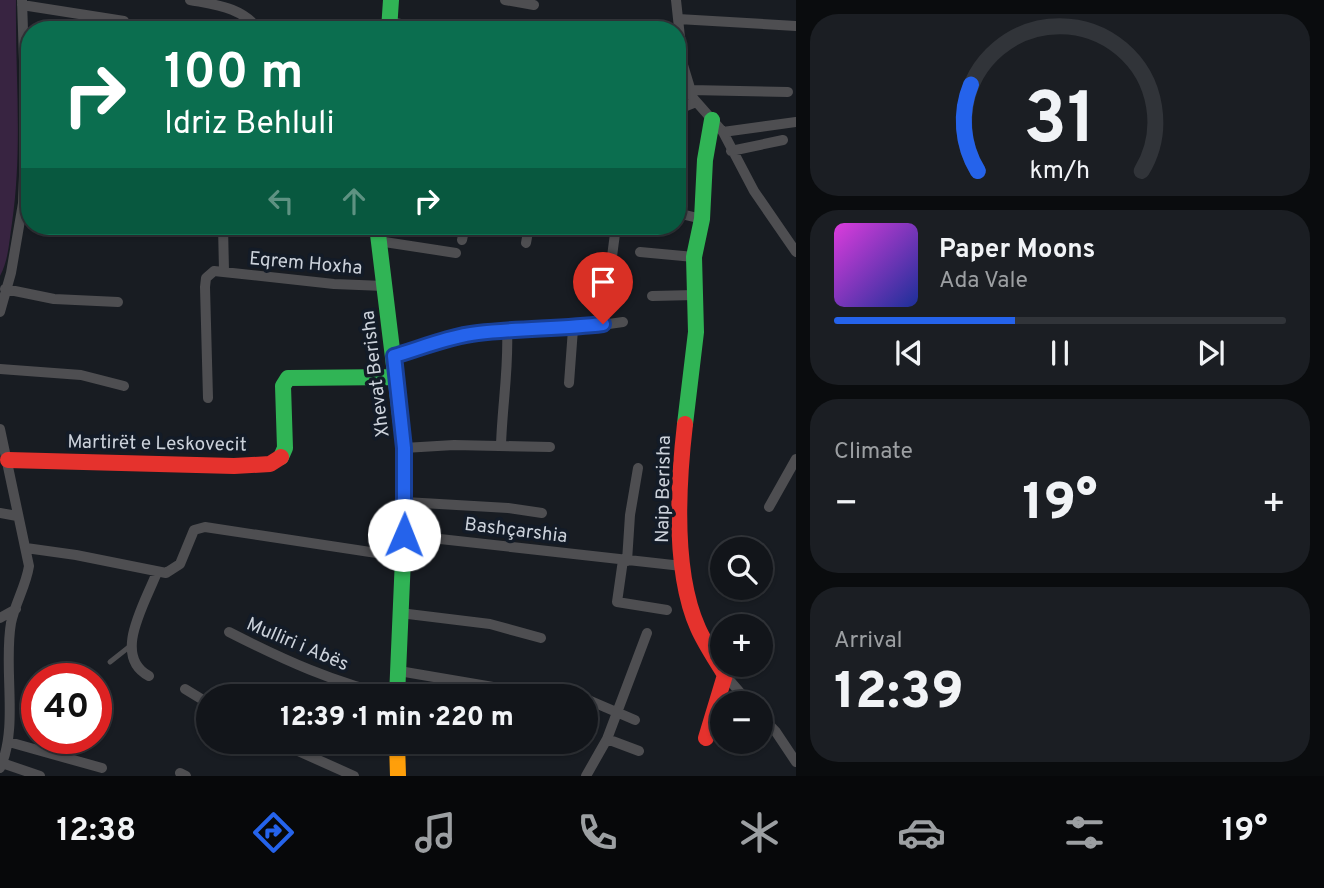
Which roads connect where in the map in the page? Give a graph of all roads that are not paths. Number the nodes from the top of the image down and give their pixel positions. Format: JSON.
{"nodes":[{"id":1,"x":190,"y":0,"type":"edge"},
{"id":2,"x":391,"y":0,"type":"edge"},
{"id":3,"x":505,"y":0,"type":"edge"},
{"id":4,"x":676,"y":0,"type":"edge"},
{"id":5,"x":22,"y":3,"type":"edge"},
{"id":6,"x":534,"y":5,"type":"dead end"},
{"id":7,"x":678,"y":19,"type":"joint"},
{"id":8,"x":24,"y":21,"type":"edge"},
{"id":9,"x":124,"y":21,"type":"dead end"},
{"id":10,"x":253,"y":21,"type":"edge"},
{"id":11,"x":390,"y":21,"type":"edge"},
{"id":12,"x":796,"y":26,"type":"edge"},
{"id":13,"x":686,"y":76,"type":"edge"},
{"id":14,"x":690,"y":90,"type":"junction"},
{"id":15,"x":788,"y":92,"type":"dead end"},
{"id":16,"x":696,"y":102,"type":"junction"},
{"id":17,"x":686,"y":103,"type":"edge"},
{"id":18,"x":796,"y":122,"type":"edge"},
{"id":19,"x":718,"y":126,"type":"junction"},
{"id":20,"x":783,"y":140,"type":"dead end"},
{"id":21,"x":731,"y":151,"type":"junction"},
{"id":22,"x":21,"y":214,"type":"edge"},
{"id":23,"x":686,"y":215,"type":"edge"},
{"id":24,"x":702,"y":219,"type":"junction"},
{"id":25,"x":223,"y":235,"type":"edge"},
{"id":26,"x":377,"y":235,"type":"edge"},
{"id":27,"x":381,"y":235,"type":"edge"},
{"id":28,"x":463,"y":235,"type":"edge"},
{"id":29,"x":527,"y":235,"type":"edge"},
{"id":30,"x":616,"y":235,"type":"edge"},
{"id":31,"x":462,"y":240,"type":"dead end"},
{"id":32,"x":526,"y":243,"type":"dead end"},
{"id":33,"x":640,"y":251,"type":"dead end"},
{"id":34,"x":796,"y":252,"type":"edge"},
{"id":35,"x":456,"y":253,"type":"dead end"},
{"id":36,"x":694,"y":257,"type":"junction"},
{"id":37,"x":224,"y":271,"type":"junction"},
{"id":38,"x":384,"y":286,"type":"junction"},
{"id":39,"x":608,"y":287,"type":"dead end"},
{"id":40,"x":5,"y":289,"type":"junction"},
{"id":41,"x":695,"y":295,"type":"junction"},
{"id":42,"x":652,"y":296,"type":"dead end"},
{"id":43,"x":118,"y":302,"type":"dead end"},
{"id":44,"x":0,"y":312,"type":"edge"},
{"id":45,"x":624,"y":323,"type":"dead end"},
{"id":46,"x":573,"y":329,"type":"junction"},
{"id":47,"x":507,"y":330,"type":"junction"},
{"id":48,"x":394,"y":356,"type":"junction"},
{"id":49,"x":0,"y":369,"type":"edge"},
{"id":50,"x":397,"y":377,"type":"junction"},
{"id":51,"x":569,"y":383,"type":"dead end"},
{"id":52,"x":124,"y":386,"type":"dead end"},
{"id":53,"x":208,"y":398,"type":"dead end"},
{"id":54,"x":0,"y":429,"type":"edge"},
{"id":55,"x":502,"y":446,"type":"junction"},
{"id":56,"x":550,"y":447,"type":"dead end"},
{"id":57,"x":404,"y":448,"type":"junction"},
{"id":58,"x":8,"y":460,"type":"junction"},
{"id":59,"x":796,"y":460,"type":"edge"},
{"id":60,"x":638,"y":468,"type":"dead end"},
{"id":61,"x":405,"y":502,"type":"junction"},
{"id":62,"x":769,"y":507,"type":"dead end"},
{"id":63,"x":0,"y":513,"type":"edge"},
{"id":64,"x":541,"y":513,"type":"dead end"},
{"id":65,"x":17,"y":516,"type":"junction"},
{"id":66,"x":404,"y":535,"type":"junction"},
{"id":67,"x":26,"y":548,"type":"junction"},
{"id":68,"x":403,"y":557,"type":"junction"},
{"id":69,"x":625,"y":560,"type":"junction"},
{"id":70,"x":682,"y":566,"type":"junction"},
{"id":71,"x":157,"y":572,"type":"junction"},
{"id":72,"x":16,"y":608,"type":"junction"},
{"id":73,"x":667,"y":610,"type":"dead end"},
{"id":74,"x":400,"y":613,"type":"junction"},
{"id":75,"x":0,"y":618,"type":"edge"},
{"id":76,"x":229,"y":632,"type":"dead end"},
{"id":77,"x":647,"y":633,"type":"dead end"},
{"id":78,"x":541,"y":638,"type":"dead end"},
{"id":79,"x":129,"y":647,"type":"junction"},
{"id":80,"x":710,"y":649,"type":"edge"},
{"id":81,"x":110,"y":662,"type":"dead end"},
{"id":82,"x":399,"y":671,"type":"junction"},
{"id":83,"x":149,"y":676,"type":"dead end"},
{"id":84,"x":724,"y":677,"type":"edge"},
{"id":85,"x":727,"y":677,"type":"edge"},
{"id":86,"x":347,"y":684,"type":"edge"},
{"id":87,"x":397,"y":684,"type":"edge"},
{"id":88,"x":468,"y":684,"type":"edge"},
{"id":89,"x":185,"y":689,"type":"dead end"},
{"id":90,"x":739,"y":691,"type":"edge"},
{"id":91,"x":196,"y":696,"type":"edge"},
{"id":92,"x":598,"y":704,"type":"edge"},
{"id":93,"x":618,"y":712,"type":"junction"},
{"id":94,"x":635,"y":720,"type":"dead end"},
{"id":95,"x":773,"y":729,"type":"edge"},
{"id":96,"x":706,"y":738,"type":"dead end"},
{"id":97,"x":607,"y":739,"type":"junction"},
{"id":98,"x":9,"y":741,"type":"junction"},
{"id":99,"x":639,"y":751,"type":"dead end"},
{"id":100,"x":305,"y":754,"type":"edge"},
{"id":101,"x":397,"y":754,"type":"edge"},
{"id":102,"x":796,"y":762,"type":"edge"},
{"id":103,"x":1,"y":765,"type":"edge"},
{"id":104,"x":102,"y":768,"type":"dead end"},
{"id":105,"x":40,"y":776,"type":"edge"},
{"id":106,"x":354,"y":776,"type":"edge"},
{"id":107,"x":398,"y":776,"type":"edge"},
{"id":108,"x":586,"y":776,"type":"edge"}],
"edges":[{"from":1,"to":10,"type":"street"},
{"from":2,"to":11,"type":"street"},
{"from":3,"to":6,"type":"street"},
{"from":4,"to":7,"type":"street"},
{"from":5,"to":8,"type":"street"},
{"from":5,"to":9,"type":"street"},
{"from":7,"to":12,"type":"street"},
{"from":13,"to":14,"type":"street"},
{"from":14,"to":15,"type":"street"},
{"from":14,"to":16,"type":"street"},
{"from":16,"to":17,"type":"street"},
{"from":16,"to":19,"type":"street"},
{"from":18,"to":19,"type":"street"},
{"from":19,"to":21,"type":"street"},
{"from":19,"to":24,"type":"street","name":"Naip Berisha"},
{"from":20,"to":21,"type":"street"},
{"from":21,"to":34,"type":"street"},
{"from":22,"to":40,"type":"street"},
{"from":23,"to":24,"type":"street"},
{"from":24,"to":36,"type":"street","name":"Naip Berisha"},
{"from":25,"to":37,"type":"street","name":"Eqrem Hoxha"},
{"from":26,"to":38,"type":"street","name":"Xhevat Berisha"},
{"from":27,"to":35,"type":"street","name":"Xhevat Berisha"},
{"from":28,"to":31,"type":"street"},
{"from":29,"to":32,"type":"street"},
{"from":30,"to":39,"type":"street"},
{"from":33,"to":36,"type":"street"},
{"from":36,"to":41,"type":"street","name":"Naip Berisha"},
{"from":37,"to":38,"type":"street","name":"Eqrem Hoxha"},
{"from":37,"to":53,"type":"street","name":"Eqrem Hoxha"},
{"from":38,"to":48,"type":"street","name":"Xhevat Berisha"},
{"from":40,"to":43,"type":"street"},
{"from":40,"to":44,"type":"street"},
{"from":41,"to":42,"type":"street"},
{"from":41,"to":70,"type":"street","name":"Naip Berisha"},
{"from":45,"to":46,"type":"street"},
{"from":46,"to":47,"type":"street"},
{"from":46,"to":51,"type":"street"},
{"from":47,"to":48,"type":"street"},
{"from":47,"to":55,"type":"street"},
{"from":48,"to":50,"type":"street","name":"Xhevat Berisha"},
{"from":49,"to":52,"type":"street"},
{"from":50,"to":57,"type":"street","name":"Xhevat Berisha"},
{"from":50,"to":58,"type":"street","name":"Martirët e Leskovecit"},
{"from":54,"to":58,"type":"street"},
{"from":55,"to":56,"type":"street"},
{"from":55,"to":57,"type":"street"},
{"from":57,"to":61,"type":"street","name":"Xhevat Berisha"},
{"from":58,"to":65,"type":"street"},
{"from":59,"to":62,"type":"street"},
{"from":60,"to":69,"type":"street"},
{"from":61,"to":64,"type":"street"},
{"from":61,"to":66,"type":"street","name":"Xhevat Berisha"},
{"from":63,"to":65,"type":"street"},
{"from":65,"to":67,"type":"street"},
{"from":66,"to":68,"type":"street","name":"Xhevat Berisha"},
{"from":66,"to":69,"type":"street","name":"Bashçarshia"},
{"from":67,"to":71,"type":"street"},
{"from":67,"to":72,"type":"street"},
{"from":68,"to":71,"type":"street"},
{"from":68,"to":74,"type":"street","name":"Xhevat Berisha"},
{"from":69,"to":70,"type":"street","name":"Bashçarshia"},
{"from":69,"to":73,"type":"street"},
{"from":70,"to":80,"type":"street","name":"Naip Berisha"},
{"from":71,"to":79,"type":"street"},
{"from":72,"to":75,"type":"street"},
{"from":72,"to":98,"type":"street"},
{"from":74,"to":78,"type":"street"},
{"from":74,"to":82,"type":"street","name":"Xhevat Berisha"},
{"from":76,"to":86,"type":"street","name":"Mulliri i Abës"},
{"from":77,"to":93,"type":"street"},
{"from":79,"to":81,"type":"lane"},
{"from":79,"to":83,"type":"street"},
{"from":82,"to":87,"type":"street","name":"Xhevat Berisha"},
{"from":82,"to":88,"type":"street"},
{"from":84,"to":96,"type":"street"},
{"from":85,"to":90,"type":"street","name":"Naip Berisha"},
{"from":89,"to":91,"type":"street"},
{"from":92,"to":93,"type":"street"},
{"from":93,"to":94,"type":"street"},
{"from":93,"to":97,"type":"street"},
{"from":95,"to":102,"type":"street"},
{"from":97,"to":99,"type":"street"},
{"from":97,"to":108,"type":"street"},
{"from":98,"to":103,"type":"street"},
{"from":98,"to":104,"type":"street"},
{"from":100,"to":106,"type":"street"},
{"from":101,"to":107,"type":"street"},
{"from":103,"to":105,"type":"street"}]}
